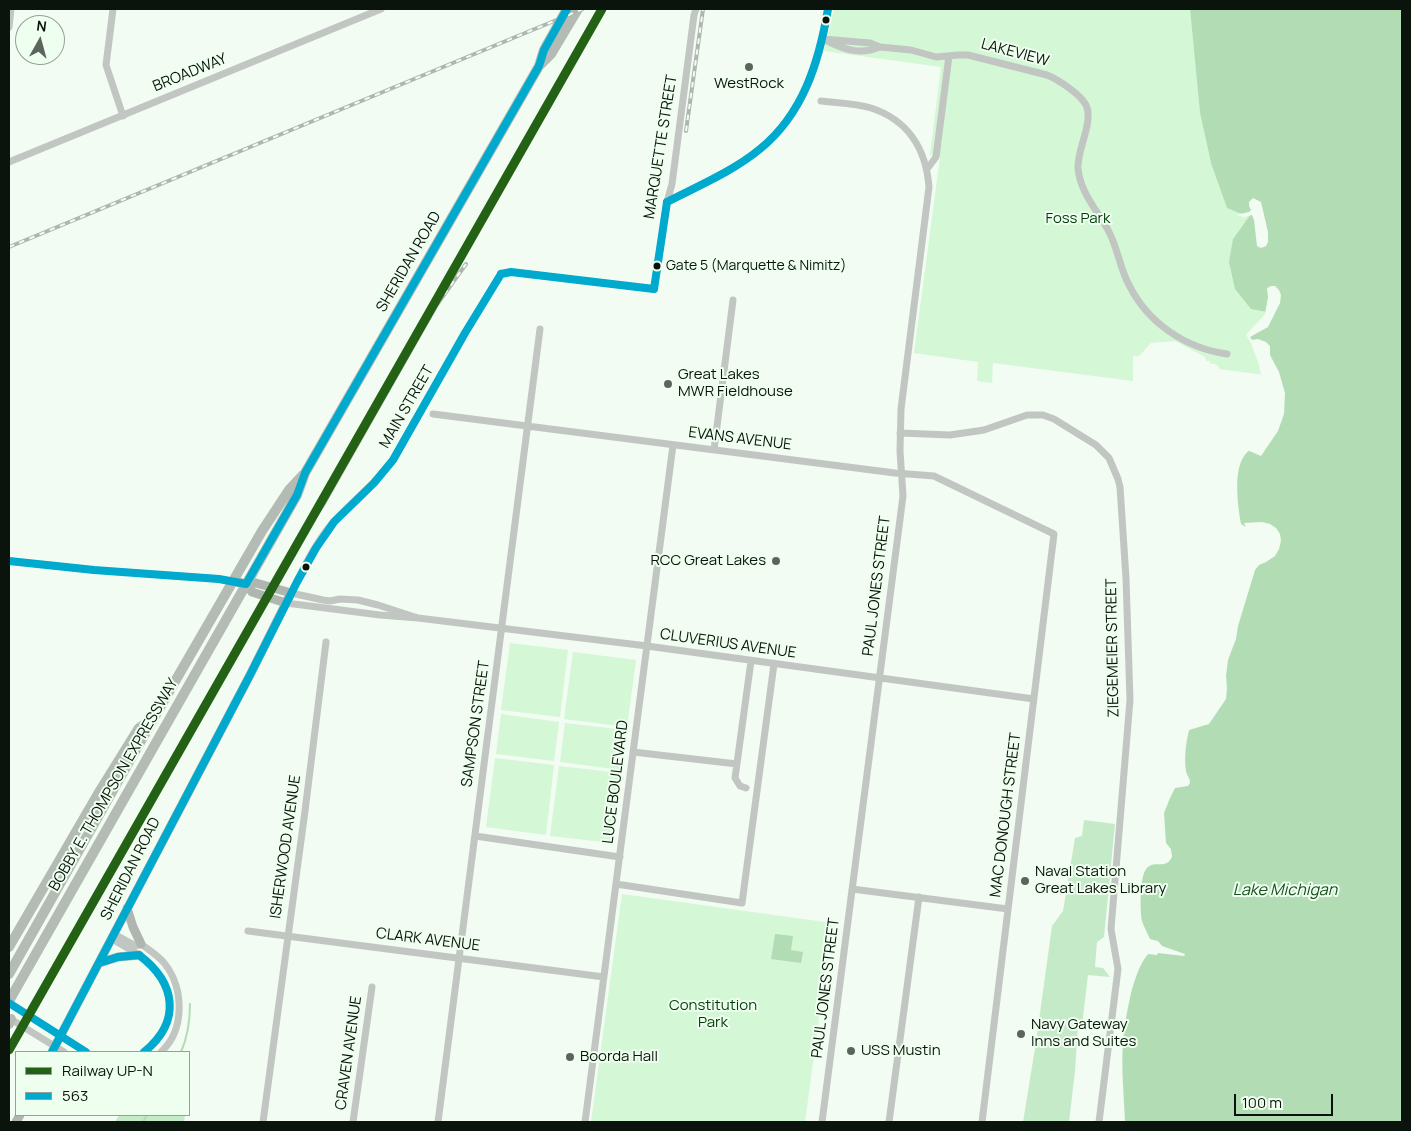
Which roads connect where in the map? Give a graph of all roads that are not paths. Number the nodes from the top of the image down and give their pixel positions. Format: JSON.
{"nodes":[{"id":1,"x":11,"y":9,"type":"edge"},
{"id":2,"x":113,"y":9,"type":"edge"},
{"id":3,"x":381,"y":9,"type":"edge"},
{"id":4,"x":568,"y":9,"type":"edge"},
{"id":5,"x":578,"y":9,"type":"edge"},
{"id":6,"x":696,"y":9,"type":"edge"},
{"id":7,"x":828,"y":9,"type":"edge"},
{"id":8,"x":9,"y":26,"type":"edge"},
{"id":9,"x":822,"y":39,"type":"junction"},
{"id":10,"x":949,"y":56,"type":"junction"},
{"id":11,"x":539,"y":66,"type":"junction"},
{"id":12,"x":821,"y":101,"type":"dead end"},
{"id":13,"x":123,"y":116,"type":"junction"},
{"id":14,"x":9,"y":162,"type":"edge"},
{"id":15,"x":927,"y":168,"type":"junction"},
{"id":16,"x":667,"y":202,"type":"junction"},
{"id":17,"x":501,"y":274,"type":"joint"},
{"id":18,"x":733,"y":300,"type":"dead end"},
{"id":19,"x":540,"y":330,"type":"dead end"},
{"id":20,"x":1227,"y":354,"type":"dead end"},
{"id":21,"x":433,"y":414,"type":"dead end"},
{"id":22,"x":528,"y":426,"type":"junction"},
{"id":23,"x":900,"y":433,"type":"junction"},
{"id":24,"x":673,"y":445,"type":"junction"},
{"id":25,"x":714,"y":450,"type":"junction"},
{"id":26,"x":305,"y":473,"type":"junction"},
{"id":27,"x":902,"y":474,"type":"junction"},
{"id":28,"x":1034,"y":524,"type":"joint"},
{"id":29,"x":9,"y":561,"type":"edge"},
{"id":30,"x":233,"y":581,"type":"junction"},
{"id":31,"x":246,"y":584,"type":"junction"},
{"id":32,"x":291,"y":593,"type":"junction"},
{"id":33,"x":286,"y":603,"type":"junction"},
{"id":34,"x":328,"y":605,"type":"junction"},
{"id":35,"x":418,"y":618,"type":"junction"},
{"id":36,"x":502,"y":629,"type":"junction"},
{"id":37,"x":326,"y":642,"type":"dead end"},
{"id":38,"x":647,"y":646,"type":"junction"},
{"id":39,"x":751,"y":660,"type":"junction"},
{"id":40,"x":774,"y":664,"type":"junction"},
{"id":41,"x":879,"y":678,"type":"junction"},
{"id":42,"x":1034,"y":699,"type":"junction"},
{"id":43,"x":155,"y":716,"type":"junction"},
{"id":44,"x":634,"y":752,"type":"junction"},
{"id":45,"x":737,"y":764,"type":"junction"},
{"id":46,"x":746,"y":788,"type":"dead end"},
{"id":47,"x":475,"y":836,"type":"junction"},
{"id":48,"x":620,"y":857,"type":"junction"},
{"id":49,"x":616,"y":884,"type":"junction"},
{"id":50,"x":852,"y":889,"type":"junction"},
{"id":51,"x":919,"y":897,"type":"junction"},
{"id":52,"x":127,"y":908,"type":"junction"},
{"id":53,"x":1008,"y":909,"type":"junction"},
{"id":54,"x":248,"y":931,"type":"dead end"},
{"id":55,"x":288,"y":936,"type":"junction"},
{"id":56,"x":113,"y":937,"type":"junction"},
{"id":57,"x":141,"y":944,"type":"junction"},
{"id":58,"x":9,"y":947,"type":"edge"},
{"id":59,"x":139,"y":955,"type":"junction"},
{"id":60,"x":459,"y":958,"type":"junction"},
{"id":61,"x":99,"y":963,"type":"junction"},
{"id":62,"x":9,"y":974,"type":"edge"},
{"id":63,"x":604,"y":977,"type":"junction"},
{"id":64,"x":372,"y":987,"type":"dead end"},
{"id":65,"x":9,"y":1002,"type":"edge"},
{"id":66,"x":10,"y":1020,"type":"edge"},
{"id":67,"x":53,"y":1051,"type":"edge"},
{"id":68,"x":62,"y":1051,"type":"edge"},
{"id":69,"x":84,"y":1051,"type":"edge"},
{"id":70,"x":145,"y":1051,"type":"edge"},
{"id":71,"x":161,"y":1051,"type":"edge"},
{"id":72,"x":263,"y":1122,"type":"edge"},
{"id":73,"x":353,"y":1122,"type":"edge"},
{"id":74,"x":438,"y":1122,"type":"edge"},
{"id":75,"x":586,"y":1122,"type":"edge"},
{"id":76,"x":822,"y":1122,"type":"edge"},
{"id":77,"x":889,"y":1122,"type":"edge"},
{"id":78,"x":982,"y":1122,"type":"edge"},
{"id":79,"x":1099,"y":1122,"type":"edge"}],
"edges":[{"from":1,"to":8,"type":"street"},
{"from":2,"to":13,"type":"street"},
{"from":3,"to":13,"type":"street","name":"BROADWAY"},
{"from":4,"to":11,"type":"highway","name":"SHERIDAN ROAD"},
{"from":5,"to":11,"type":"highway","name":"SHERIDAN ROAD"},
{"from":6,"to":16,"type":"street","name":"MARQUETTE STREET"},
{"from":7,"to":9,"type":"street"},
{"from":9,"to":10,"type":"street","name":"LAKEVIEW"},
{"from":9,"to":16,"type":"street"},
{"from":10,"to":15,"type":"street","name":"PAUL JONES STREET"},
{"from":10,"to":20,"type":"street","name":"LAKEVIEW"},
{"from":11,"to":26,"type":"highway","name":"SHERIDAN ROAD"},
{"from":12,"to":15,"type":"street"},
{"from":13,"to":14,"type":"street","name":"BROADWAY"},
{"from":15,"to":23,"type":"street","name":"PAUL JONES STREET"},
{"from":16,"to":17,"type":"street","name":"MARQUETTE STREET"},
{"from":17,"to":32,"type":"street","name":"MAIN STREET"},
{"from":18,"to":25,"type":"street"},
{"from":19,"to":22,"type":"street","name":"SAMPSON STREET"},
{"from":21,"to":22,"type":"street","name":"EVANS AVENUE"},
{"from":22,"to":24,"type":"street","name":"EVANS AVENUE"},
{"from":22,"to":36,"type":"street","name":"SAMPSON STREET"},
{"from":23,"to":27,"type":"street","name":"PAUL JONES STREET"},
{"from":23,"to":79,"type":"street","name":"ZIEGEMEIER STREET"},
{"from":24,"to":25,"type":"street","name":"EVANS AVENUE"},
{"from":24,"to":38,"type":"street","name":"LUCE BOULEVARD"},
{"from":25,"to":27,"type":"street","name":"EVANS AVENUE"},
{"from":26,"to":30,"type":"highway","name":"SHERIDAN ROAD"},
{"from":26,"to":31,"type":"highway","name":"SHERIDAN ROAD"},
{"from":27,"to":28,"type":"street","name":"EVANS AVENUE"},
{"from":27,"to":41,"type":"street","name":"PAUL JONES STREET"},
{"from":28,"to":42,"type":"street","name":"MAC DONOUGH STREET"},
{"from":29,"to":30,"type":"street"},
{"from":30,"to":31,"type":"main road"},
{"from":30,"to":43,"type":"highway","name":"BOBBY E. THOMPSON EXPRESSWAY"},
{"from":31,"to":32,"type":"main road"},
{"from":31,"to":33,"type":"main road"},
{"from":31,"to":65,"type":"highway","name":"BOBBY E. THOMPSON EXPRESSWAY"},
{"from":32,"to":33,"type":"main road","name":"SHERIDAN ROAD"},
{"from":32,"to":34,"type":"street"},
{"from":33,"to":34,"type":"street"},
{"from":33,"to":52,"type":"main road","name":"SHERIDAN ROAD"},
{"from":34,"to":35,"type":"street","name":"CLUVERIUS AVENUE"},
{"from":34,"to":35,"type":"street","name":"CLUVERIUS AVENUE"},
{"from":35,"to":36,"type":"street","name":"CLUVERIUS AVENUE"},
{"from":36,"to":38,"type":"street","name":"CLUVERIUS AVENUE"},
{"from":36,"to":47,"type":"street","name":"SAMPSON STREET"},
{"from":37,"to":55,"type":"street","name":"ISHERWOOD AVENUE"},
{"from":38,"to":39,"type":"street","name":"CLUVERIUS AVENUE"},
{"from":38,"to":44,"type":"street","name":"LUCE BOULEVARD"},
{"from":39,"to":40,"type":"street","name":"CLUVERIUS AVENUE"},
{"from":39,"to":45,"type":"street"},
{"from":40,"to":41,"type":"street","name":"CLUVERIUS AVENUE"},
{"from":40,"to":49,"type":"street"},
{"from":41,"to":42,"type":"street","name":"CLUVERIUS AVENUE"},
{"from":41,"to":50,"type":"street","name":"PAUL JONES STREET"},
{"from":42,"to":53,"type":"street","name":"MAC DONOUGH STREET"},
{"from":43,"to":58,"type":"highway"},
{"from":43,"to":62,"type":"highway","name":"BOBBY E. THOMPSON EXPRESSWAY"},
{"from":44,"to":45,"type":"street"},
{"from":44,"to":48,"type":"street","name":"LUCE BOULEVARD"},
{"from":45,"to":46,"type":"street"},
{"from":47,"to":48,"type":"street"},
{"from":47,"to":60,"type":"street","name":"SAMPSON STREET"},
{"from":48,"to":49,"type":"street","name":"LUCE BOULEVARD"},
{"from":49,"to":63,"type":"street","name":"LUCE BOULEVARD"},
{"from":50,"to":51,"type":"street"},
{"from":50,"to":76,"type":"street","name":"PAUL JONES STREET"},
{"from":51,"to":53,"type":"street"},
{"from":51,"to":77,"type":"street"},
{"from":52,"to":56,"type":"main road","name":"SHERIDAN ROAD"},
{"from":52,"to":57,"type":"main road"},
{"from":53,"to":78,"type":"street","name":"MAC DONOUGH STREET"},
{"from":54,"to":55,"type":"street","name":"CLARK AVENUE"},
{"from":55,"to":60,"type":"street","name":"CLARK AVENUE"},
{"from":55,"to":72,"type":"street","name":"ISHERWOOD AVENUE"},
{"from":56,"to":57,"type":"street"},
{"from":56,"to":59,"type":"street"},
{"from":56,"to":61,"type":"main road","name":"SHERIDAN ROAD"},
{"from":57,"to":71,"type":"street"},
{"from":59,"to":61,"type":"main road"},
{"from":59,"to":70,"type":"street"},
{"from":60,"to":63,"type":"street","name":"CLARK AVENUE"},
{"from":60,"to":74,"type":"street","name":"SAMPSON STREET"},
{"from":61,"to":67,"type":"main road","name":"SHERIDAN ROAD"},
{"from":63,"to":75,"type":"street","name":"LUCE BOULEVARD"},
{"from":64,"to":73,"type":"street","name":"CRAVEN AVENUE"},
{"from":65,"to":69,"type":"street"},
{"from":66,"to":68,"type":"street"}]}
